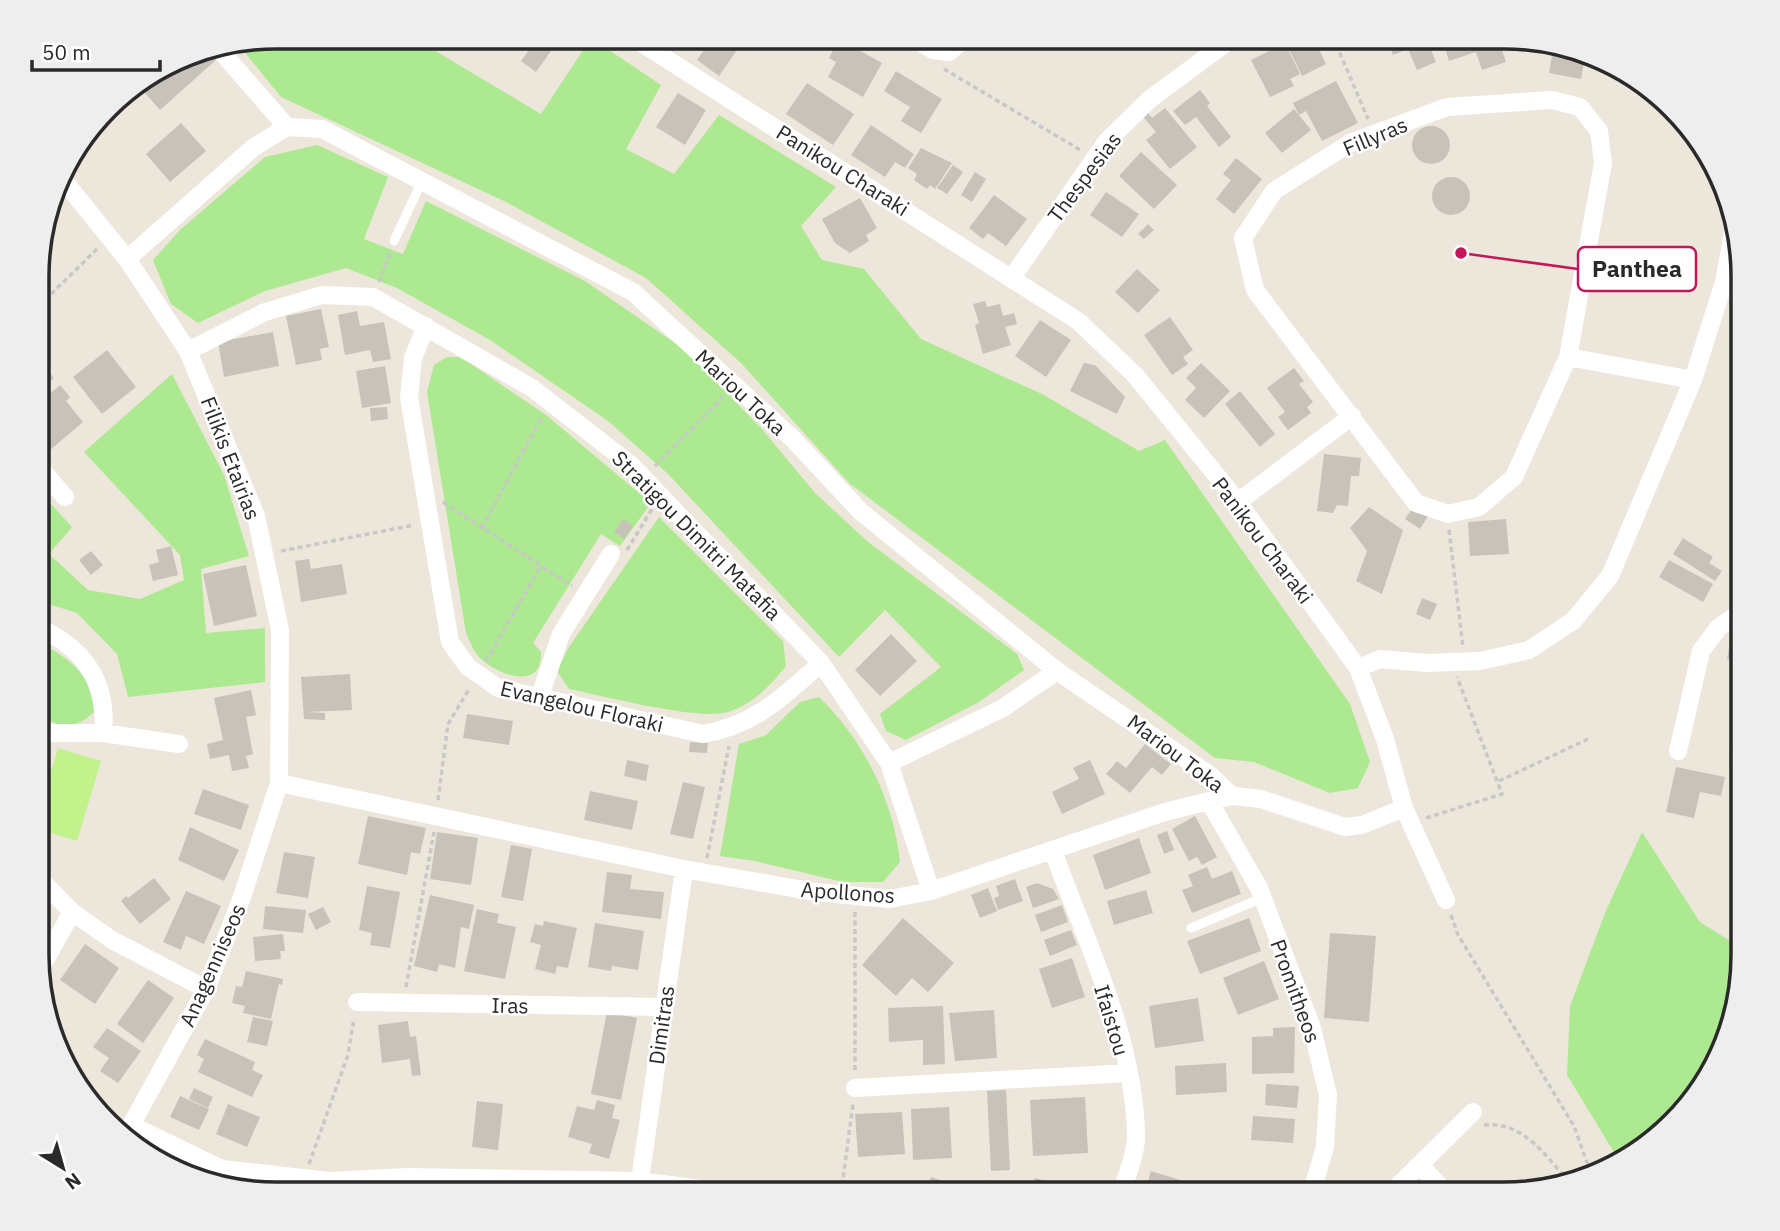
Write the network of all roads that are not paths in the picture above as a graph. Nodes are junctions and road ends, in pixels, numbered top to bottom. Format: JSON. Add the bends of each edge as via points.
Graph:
{"nodes":[{"id":1,"x":651,"y":49,"type":"edge"},
{"id":2,"x":931,"y":49,"type":"edge"},
{"id":3,"x":953,"y":49,"type":"edge"},
{"id":4,"x":1218,"y":49,"type":"edge"},
{"id":5,"x":225,"y":55,"type":"edge"},
{"id":6,"x":287,"y":127,"type":"junction"},
{"id":7,"x":422,"y":181,"type":"junction"},
{"id":8,"x":68,"y":186,"type":"edge"},
{"id":9,"x":394,"y":242,"type":"road end"},
{"id":10,"x":1730,"y":251,"type":"edge"},
{"id":11,"x":127,"y":260,"type":"junction"},
{"id":12,"x":1013,"y":276,"type":"junction"},
{"id":13,"x":426,"y":326,"type":"junction"},
{"id":14,"x":188,"y":351,"type":"junction"},
{"id":15,"x":1568,"y":357,"type":"junction"},
{"id":16,"x":1693,"y":380,"type":"junction"},
{"id":17,"x":1352,"y":416,"type":"junction"},
{"id":18,"x":49,"y":479,"type":"edge"},
{"id":19,"x":65,"y":497,"type":"dead end"},
{"id":20,"x":1238,"y":502,"type":"junction"},
{"id":21,"x":611,"y":554,"type":"road end"},
{"id":22,"x":1731,"y":619,"type":"edge"},
{"id":23,"x":49,"y":634,"type":"edge"},
{"id":24,"x":821,"y":663,"type":"junction"},
{"id":25,"x":1358,"y":668,"type":"junction"},
{"id":26,"x":1057,"y":671,"type":"junction"},
{"id":27,"x":540,"y":696,"type":"junction"},
{"id":28,"x":49,"y":733,"type":"edge"},
{"id":29,"x":103,"y":733,"type":"junction"},
{"id":30,"x":179,"y":744,"type":"dead end"},
{"id":31,"x":1678,"y":751,"type":"dead end"},
{"id":32,"x":889,"y":764,"type":"junction"},
{"id":33,"x":279,"y":783,"type":"junction"},
{"id":34,"x":1233,"y":796,"type":"junction"},
{"id":35,"x":1209,"y":800,"type":"junction"},
{"id":36,"x":1407,"y":816,"type":"junction"},
{"id":37,"x":1052,"y":851,"type":"junction"},
{"id":38,"x":684,"y":869,"type":"junction"},
{"id":39,"x":49,"y":888,"type":"edge"},
{"id":40,"x":931,"y":891,"type":"junction"},
{"id":41,"x":1262,"y":898,"type":"junction"},
{"id":42,"x":1446,"y":900,"type":"road end"},
{"id":43,"x":72,"y":912,"type":"junction"},
{"id":44,"x":1191,"y":928,"type":"dead end"},
{"id":45,"x":49,"y":953,"type":"edge"},
{"id":46,"x":206,"y":989,"type":"junction"},
{"id":47,"x":357,"y":1002,"type":"road end"},
{"id":48,"x":663,"y":1007,"type":"junction"},
{"id":49,"x":1129,"y":1073,"type":"junction"},
{"id":50,"x":855,"y":1088,"type":"road end"},
{"id":51,"x":1474,"y":1121,"type":"road end"},
{"id":52,"x":131,"y":1129,"type":"edge"},
{"id":53,"x":140,"y":1136,"type":"edge"},
{"id":54,"x":1420,"y":1165,"type":"junction"},
{"id":55,"x":640,"y":1181,"type":"junction"},
{"id":56,"x":345,"y":1182,"type":"edge"},
{"id":57,"x":594,"y":1182,"type":"edge"},
{"id":58,"x":648,"y":1182,"type":"edge"},
{"id":59,"x":1124,"y":1182,"type":"edge"},
{"id":60,"x":1315,"y":1182,"type":"edge"},
{"id":61,"x":1402,"y":1182,"type":"edge"},
{"id":62,"x":1436,"y":1182,"type":"edge"}],
"edges":[{"from":1,"to":12,"type":"street","name":"Panikou Charaki"},
{"from":2,"to":3,"type":"street"},
{"from":4,"to":12,"type":"street","name":"Thespesias","via":[[1150,99],[1093,158]]},
{"from":5,"to":6,"type":"street"},
{"from":6,"to":7,"type":"street","name":"Mariou Toka","via":[[322,129]]},
{"from":6,"to":11,"type":"street","via":[[254,147]]},
{"from":7,"to":9,"type":"lane"},
{"from":7,"to":26,"type":"street","name":"Mariou Toka","via":[[633,292],[793,439],[860,511]]},
{"from":8,"to":11,"type":"street","name":"Filikis Etairias"},
{"from":10,"to":16,"type":"street"},
{"from":11,"to":14,"type":"street","name":"Filikis Etairias"},
{"from":12,"to":20,"type":"street","name":"Panikou Charaki","via":[[1079,321],[1135,375]]},
{"from":13,"to":14,"type":"street","name":"Stratigou Dimitri Matafia","via":[[373,297],[322,295],[265,312]]},
{"from":13,"to":24,"type":"street","name":"Stratigou Dimitri Matafia","via":[[550,402],[643,478]]},
{"from":13,"to":27,"type":"street","name":"Evangelou Floraki","via":[[413,358],[409,397],[450,642],[477,675],[498,688]]},
{"from":14,"to":33,"type":"street","name":"Filikis Etairias","via":[[256,516],[280,630]]},
{"from":15,"to":16,"type":"street"},
{"from":15,"to":17,"type":"street","name":"Fillyras","via":[[1514,477],[1479,507],[1448,514],[1416,503]]},
{"from":15,"to":17,"type":"street","name":"Fillyras","via":[[1603,163],[1599,131],[1580,107],[1552,100],[1447,107],[1350,143],[1274,191],[1243,238],[1255,290]]},
{"from":16,"to":25,"type":"street","via":[[1610,576],[1573,621],[1529,650],[1458,662],[1380,659]]},
{"from":17,"to":20,"type":"street"},
{"from":18,"to":19,"type":"street"},
{"from":20,"to":25,"type":"street","name":"Panikou Charaki"},
{"from":21,"to":27,"type":"street","via":[[561,634]]},
{"from":22,"to":31,"type":"street","via":[[1719,627],[1702,651]]},
{"from":23,"to":29,"type":"street","via":[[76,650],[98,683],[106,707]]},
{"from":24,"to":27,"type":"street","name":"Evangelou Floraki","via":[[761,715],[729,730],[702,734]]},
{"from":24,"to":32,"type":"street","name":"Stratigou Dimitri Matafia"},
{"from":25,"to":36,"type":"street","name":"Panikou Charaki"},
{"from":26,"to":32,"type":"street","via":[[1003,708]]},
{"from":26,"to":34,"type":"street","name":"Mariou Toka","via":[[1179,752]]},
{"from":28,"to":29,"type":"street"},
{"from":29,"to":30,"type":"street"},
{"from":32,"to":40,"type":"street","name":"Stratigou Dimitri Matafia"},
{"from":33,"to":38,"type":"street","name":"Apollonos"},
{"from":33,"to":46,"type":"street","name":"Anagenniseos"},
{"from":34,"to":35,"type":"street","name":"Apollonos"},
{"from":34,"to":36,"type":"street","name":"Apollonos","via":[[1261,799],[1345,827]]},
{"from":35,"to":37,"type":"street","name":"Apollonos"},
{"from":35,"to":41,"type":"street","name":"Promitheos"},
{"from":36,"to":42,"type":"street","name":"Panikou Charaki"},
{"from":37,"to":40,"type":"street","name":"Apollonos"},
{"from":37,"to":49,"type":"street","name":"Ifaistou","via":[[1114,1017]]},
{"from":38,"to":40,"type":"street","name":"Apollonos","via":[[855,896],[891,899]]},
{"from":38,"to":48,"type":"street","name":"Dimitras"},
{"from":39,"to":43,"type":"street"},
{"from":41,"to":44,"type":"lane"},
{"from":41,"to":60,"type":"street","name":"Promitheos","via":[[1312,1028],[1328,1095],[1325,1147]]},
{"from":43,"to":45,"type":"street"},
{"from":43,"to":46,"type":"street","via":[[112,940]]},
{"from":46,"to":52,"type":"street","name":"Anagenniseos"},
{"from":47,"to":48,"type":"street","name":"Iras"},
{"from":48,"to":55,"type":"street","name":"Dimitras"},
{"from":49,"to":50,"type":"street"},
{"from":49,"to":59,"type":"street","name":"Ifaistou","via":[[1136,1140]]},
{"from":51,"to":54,"type":"street"},
{"from":53,"to":56,"type":"street","via":[[222,1170]]},
{"from":54,"to":61,"type":"street"},
{"from":54,"to":62,"type":"street"},
{"from":55,"to":57,"type":"street"},
{"from":55,"to":58,"type":"street"}]}
